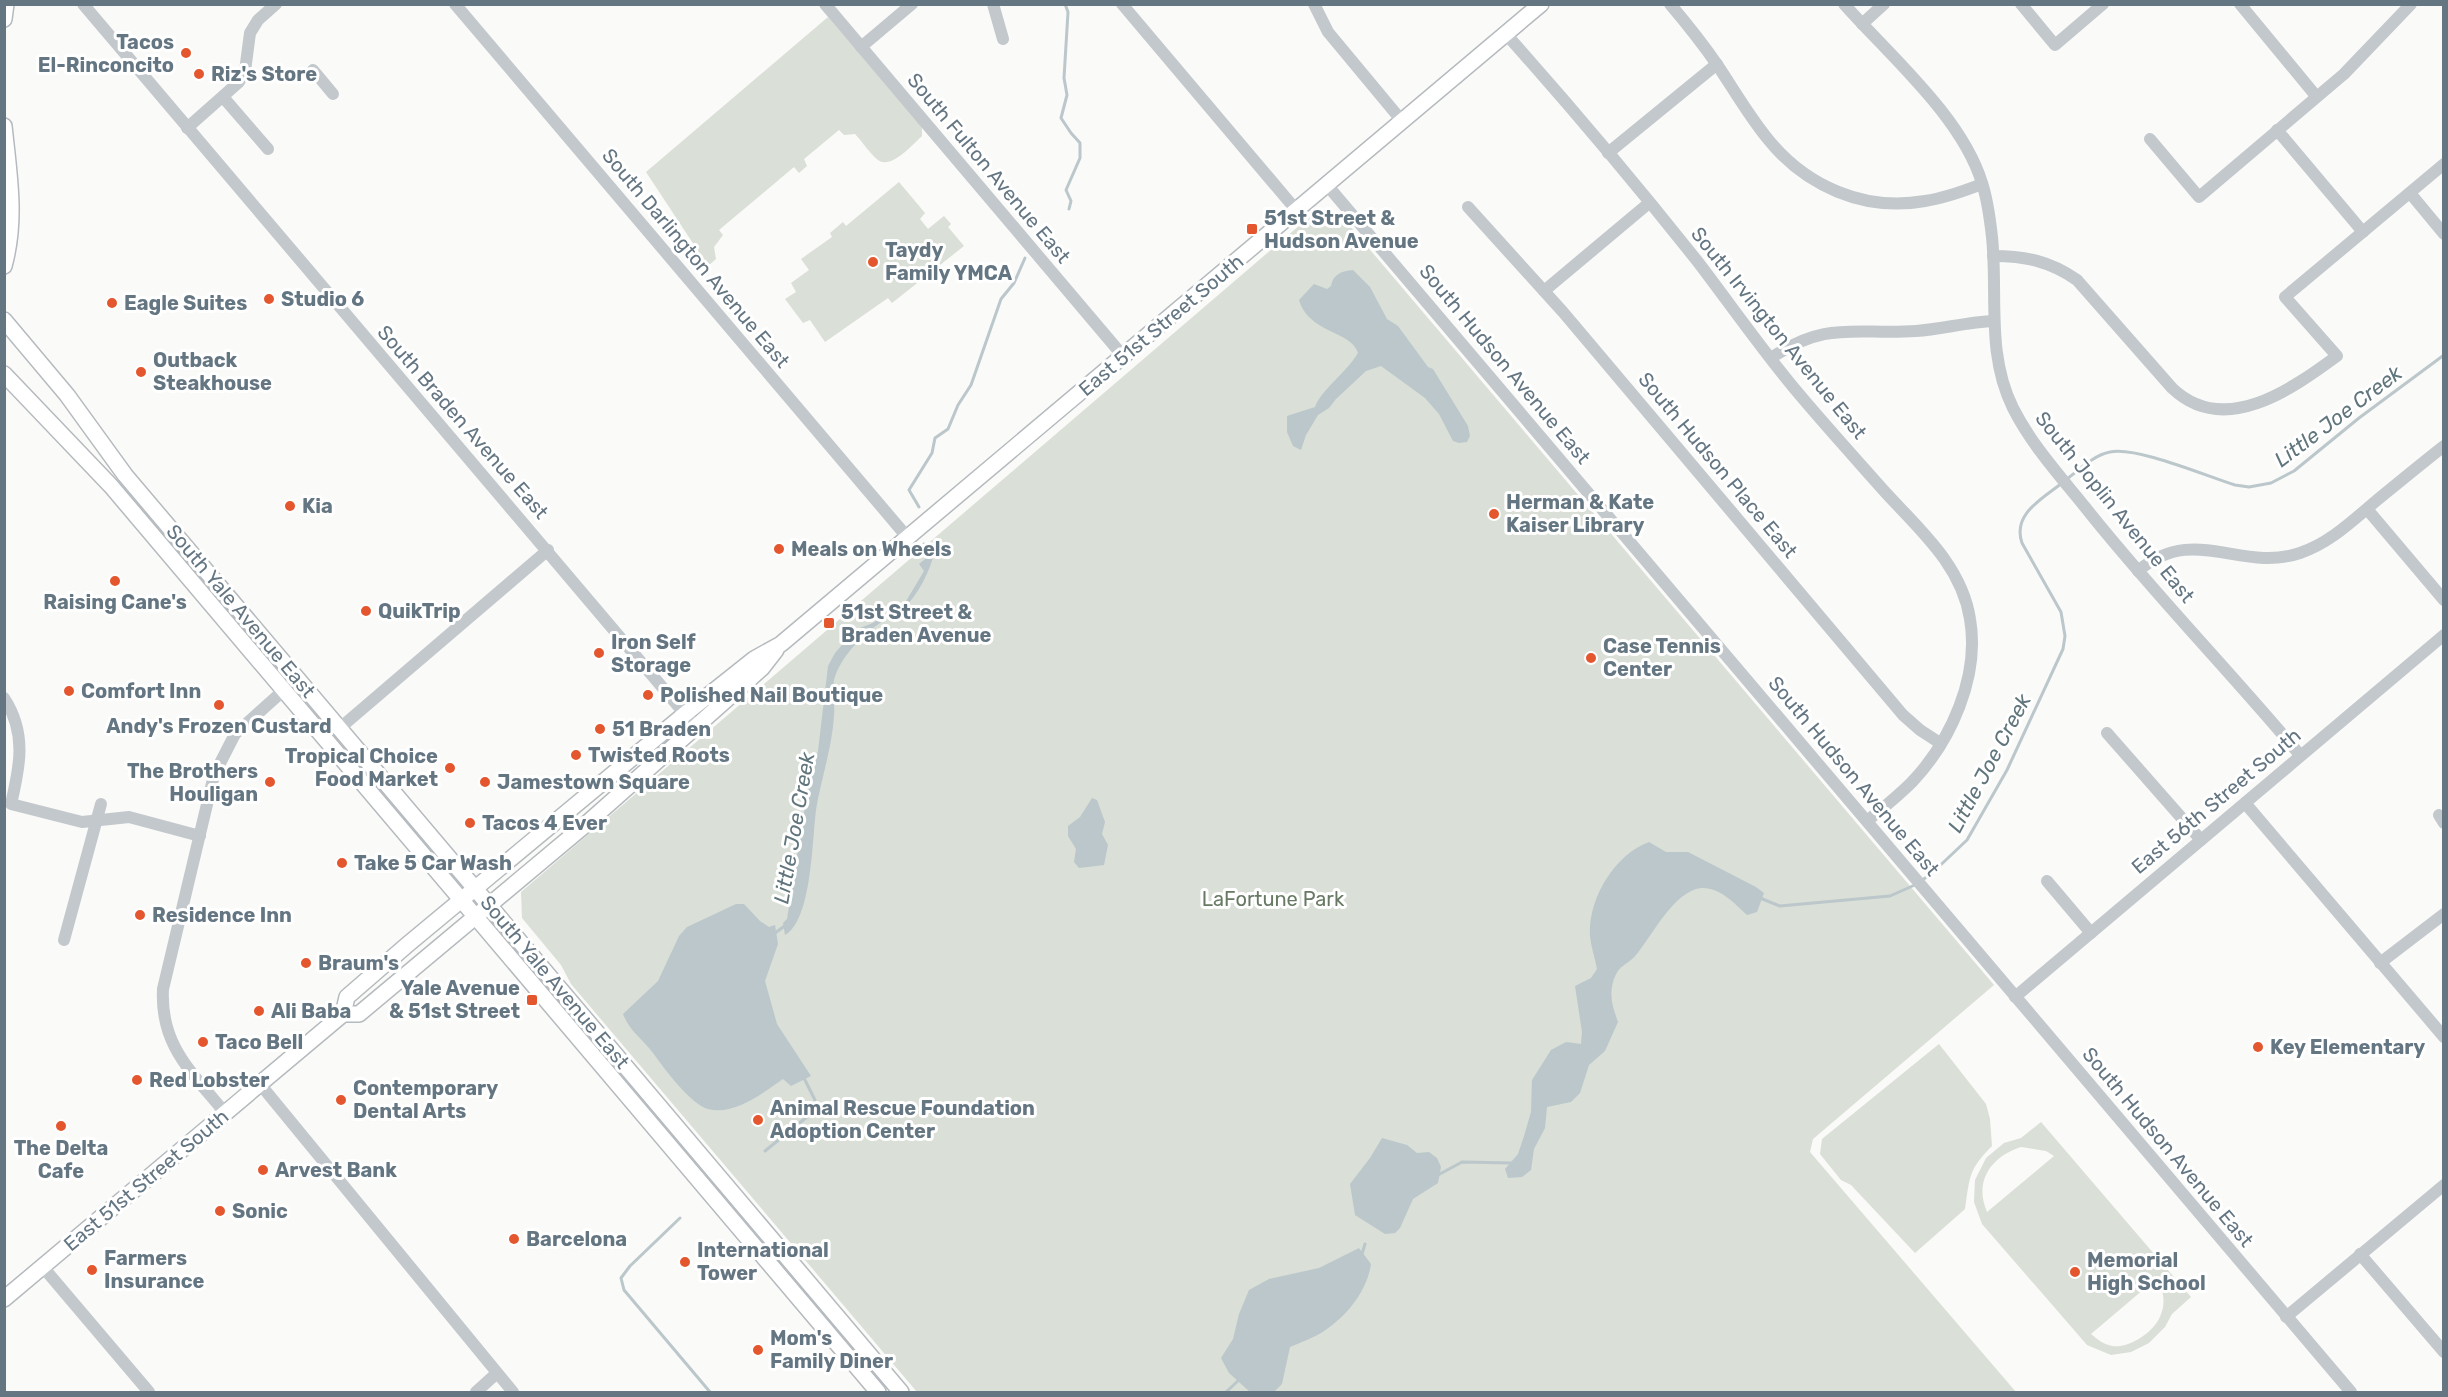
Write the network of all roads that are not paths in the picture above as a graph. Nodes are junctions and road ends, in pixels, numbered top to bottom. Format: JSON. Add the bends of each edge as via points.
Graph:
{"nodes":[{"id":1,"x":6,"y":4,"type":"edge"},
{"id":2,"x":83,"y":4,"type":"edge"},
{"id":3,"x":276,"y":4,"type":"edge"},
{"id":4,"x":455,"y":4,"type":"edge"},
{"id":5,"x":825,"y":4,"type":"edge"},
{"id":6,"x":912,"y":4,"type":"edge"},
{"id":7,"x":993,"y":4,"type":"edge"},
{"id":8,"x":1122,"y":4,"type":"edge"},
{"id":9,"x":1314,"y":4,"type":"edge"},
{"id":10,"x":1540,"y":4,"type":"edge"},
{"id":11,"x":1670,"y":4,"type":"edge"},
{"id":12,"x":1844,"y":4,"type":"edge"},
{"id":13,"x":1884,"y":4,"type":"edge"},
{"id":14,"x":2021,"y":4,"type":"edge"},
{"id":15,"x":2103,"y":4,"type":"edge"},
{"id":16,"x":2240,"y":4,"type":"edge"},
{"id":17,"x":2411,"y":4,"type":"edge"},
{"id":18,"x":4,"y":19,"type":"edge"},
{"id":19,"x":1862,"y":24,"type":"junction"},
{"id":20,"x":1506,"y":34,"type":"junction"},
{"id":21,"x":1003,"y":39,"type":"dead end"},
{"id":22,"x":861,"y":46,"type":"junction"},
{"id":23,"x":1717,"y":63,"type":"junction"},
{"id":24,"x":313,"y":70,"type":"dead end"},
{"id":25,"x":333,"y":94,"type":"dead end"},
{"id":26,"x":2316,"y":96,"type":"junction"},
{"id":27,"x":223,"y":97,"type":"junction"},
{"id":28,"x":1402,"y":121,"type":"junction"},
{"id":29,"x":4,"y":126,"type":"edge"},
{"id":30,"x":187,"y":128,"type":"junction"},
{"id":31,"x":2277,"y":130,"type":"junction"},
{"id":32,"x":2150,"y":139,"type":"dead end"},
{"id":33,"x":268,"y":149,"type":"dead end"},
{"id":34,"x":1608,"y":153,"type":"junction"},
{"id":35,"x":2444,"y":164,"type":"edge"},
{"id":36,"x":1327,"y":184,"type":"junction"},
{"id":37,"x":1982,"y":184,"type":"junction"},
{"id":38,"x":2410,"y":193,"type":"junction"},
{"id":39,"x":1649,"y":203,"type":"junction"},
{"id":40,"x":1468,"y":207,"type":"dead end"},
{"id":41,"x":8,"y":210,"type":"edge"},
{"id":42,"x":1297,"y":211,"type":"junction"},
{"id":43,"x":2363,"y":232,"type":"junction"},
{"id":44,"x":2444,"y":234,"type":"edge"},
{"id":45,"x":1993,"y":256,"type":"junction"},
{"id":46,"x":4,"y":266,"type":"edge"},
{"id":47,"x":1544,"y":291,"type":"junction"},
{"id":48,"x":4,"y":320,"type":"edge"},
{"id":49,"x":1994,"y":321,"type":"junction"},
{"id":50,"x":1123,"y":356,"type":"junction"},
{"id":51,"x":1771,"y":358,"type":"junction"},
{"id":52,"x":8,"y":382,"type":"edge"},
{"id":53,"x":2444,"y":446,"type":"edge"},
{"id":54,"x":106,"y":451,"type":"junction"},
{"id":55,"x":91,"y":464,"type":"junction"},
{"id":56,"x":125,"y":475,"type":"junction"},
{"id":57,"x":111,"y":486,"type":"junction"},
{"id":58,"x":2367,"y":509,"type":"junction"},
{"id":59,"x":908,"y":538,"type":"junction"},
{"id":60,"x":548,"y":550,"type":"junction"},
{"id":61,"x":2138,"y":571,"type":"junction"},
{"id":62,"x":219,"y":586,"type":"junction"},
{"id":63,"x":206,"y":597,"type":"junction"},
{"id":64,"x":2444,"y":600,"type":"edge"},
{"id":65,"x":2444,"y":635,"type":"edge"},
{"id":66,"x":781,"y":644,"type":"junction"},
{"id":67,"x":284,"y":690,"type":"junction"},
{"id":68,"x":4,"y":698,"type":"edge"},
{"id":69,"x":686,"y":714,"type":"junction"},
{"id":70,"x":696,"y":727,"type":"junction"},
{"id":71,"x":340,"y":728,"type":"junction"},
{"id":72,"x":2107,"y":733,"type":"dead end"},
{"id":73,"x":326,"y":739,"type":"junction"},
{"id":74,"x":1940,"y":743,"type":"junction"},
{"id":75,"x":2300,"y":755,"type":"junction"},
{"id":76,"x":2245,"y":803,"type":"junction"},
{"id":77,"x":101,"y":804,"type":"dead end"},
{"id":78,"x":96,"y":821,"type":"junction"},
{"id":79,"x":1867,"y":821,"type":"junction"},
{"id":80,"x":200,"y":836,"type":"junction"},
{"id":81,"x":2201,"y":840,"type":"junction"},
{"id":82,"x":2047,"y":881,"type":"dead end"},
{"id":83,"x":475,"y":888,"type":"junction"},
{"id":84,"x":461,"y":900,"type":"junction"},
{"id":85,"x":489,"y":905,"type":"junction"},
{"id":86,"x":2444,"y":914,"type":"edge"},
{"id":87,"x":476,"y":916,"type":"junction"},
{"id":88,"x":2091,"y":933,"type":"junction"},
{"id":89,"x":64,"y":940,"type":"dead end"},
{"id":90,"x":2380,"y":963,"type":"junction"},
{"id":91,"x":2015,"y":997,"type":"junction"},
{"id":92,"x":343,"y":1014,"type":"junction"},
{"id":93,"x":2444,"y":1037,"type":"edge"},
{"id":94,"x":260,"y":1084,"type":"junction"},
{"id":95,"x":225,"y":1113,"type":"junction"},
{"id":96,"x":2444,"y":1185,"type":"edge"},
{"id":97,"x":2360,"y":1254,"type":"junction"},
{"id":98,"x":43,"y":1267,"type":"junction"},
{"id":99,"x":4,"y":1299,"type":"edge"},
{"id":100,"x":2286,"y":1317,"type":"junction"},
{"id":101,"x":2444,"y":1352,"type":"edge"},
{"id":102,"x":497,"y":1373,"type":"junction"},
{"id":103,"x":149,"y":1392,"type":"edge"},
{"id":104,"x":476,"y":1392,"type":"edge"},
{"id":105,"x":513,"y":1392,"type":"edge"},
{"id":106,"x":878,"y":1392,"type":"edge"},
{"id":107,"x":902,"y":1392,"type":"edge"},
{"id":108,"x":2351,"y":1392,"type":"edge"}],
"edges":[{"from":1,"to":18,"type":"main road"},
{"from":2,"to":30,"type":"street","name":"South Braden Avenue East"},
{"from":3,"to":27,"type":"street","via":[[253,26],[245,71]]},
{"from":4,"to":59,"type":"street","name":"South Darlington Avenue East"},
{"from":5,"to":22,"type":"street","name":"South Fulton Avenue East"},
{"from":6,"to":22,"type":"street"},
{"from":7,"to":21,"type":"street"},
{"from":8,"to":42,"type":"street"},
{"from":9,"to":28,"type":"street","via":[[1328,32]]},
{"from":10,"to":20,"type":"main road","name":"East 51st Street South"},
{"from":11,"to":23,"type":"street"},
{"from":12,"to":19,"type":"street","name":"South Joplin Avenue East"},
{"from":13,"to":19,"type":"street"},
{"from":14,"to":15,"type":"street","via":[[2055,45]]},
{"from":16,"to":26,"type":"street"},
{"from":17,"to":26,"type":"street","via":[[2360,59]]},
{"from":19,"to":37,"type":"street","name":"South Joplin Avenue East","via":[[1949,120],[1968,149]]},
{"from":20,"to":28,"type":"main road","name":"East 51st Street South"},
{"from":20,"to":34,"type":"street","name":"South Irvington Avenue East"},
{"from":22,"to":50,"type":"street","name":"South Fulton Avenue East"},
{"from":23,"to":34,"type":"street"},
{"from":23,"to":37,"type":"street","via":[[1781,155],[1837,192],[1861,200],[1898,204],[1945,197]]},
{"from":24,"to":25,"type":"street"},
{"from":26,"to":31,"type":"street"},
{"from":27,"to":30,"type":"street"},
{"from":27,"to":33,"type":"street"},
{"from":28,"to":36,"type":"main road","name":"East 51st Street South"},
{"from":29,"to":41,"type":"main road"},
{"from":30,"to":60,"type":"street","name":"South Braden Avenue East"},
{"from":31,"to":32,"type":"street","via":[[2199,197]]},
{"from":31,"to":43,"type":"street"},
{"from":34,"to":39,"type":"street","name":"South Irvington Avenue East"},
{"from":35,"to":38,"type":"street"},
{"from":36,"to":42,"type":"main road","name":"East 51st Street South"},
{"from":36,"to":79,"type":"street","name":"South Hudson Avenue East"},
{"from":37,"to":45,"type":"street","name":"South Joplin Avenue East"},
{"from":38,"to":43,"type":"street"},
{"from":38,"to":44,"type":"street"},
{"from":39,"to":47,"type":"street"},
{"from":39,"to":51,"type":"street","name":"South Irvington Avenue East"},
{"from":40,"to":47,"type":"street","name":"South Hudson Place East"},
{"from":41,"to":46,"type":"main road","via":[[10,238]]},
{"from":42,"to":50,"type":"main road","name":"East 51st Street South"},
{"from":43,"to":45,"type":"street","via":[[2285,297],[2337,356],[2274,397],[2235,409],[2203,406],[2178,394],[2096,299],[2068,274],[2028,257]]},
{"from":45,"to":49,"type":"street","name":"South Joplin Avenue East"},
{"from":47,"to":74,"type":"street","name":"South Hudson Place East","via":[[1904,715]]},
{"from":48,"to":54,"type":"main road","name":"South Yale Avenue East","via":[[67,395]]},
{"from":49,"to":51,"type":"street","via":[[1920,331],[1820,333]]},
{"from":49,"to":61,"type":"street","name":"South Joplin Avenue East","via":[[1997,360],[2019,420]]},
{"from":50,"to":59,"type":"main road","name":"East 51st Street South"},
{"from":51,"to":74,"type":"street","name":"South Irvington Avenue East","via":[[1812,410],[1938,550],[1963,591],[1972,629],[1971,660],[1962,696]]},
{"from":52,"to":55,"type":"main road","name":"South Yale Avenue East"},
{"from":53,"to":58,"type":"street"},
{"from":54,"to":55,"type":"main road"},
{"from":54,"to":56,"type":"main road","name":"South Yale Avenue East"},
{"from":55,"to":57,"type":"main road","name":"South Yale Avenue East"},
{"from":56,"to":57,"type":"main road"},
{"from":56,"to":62,"type":"main road","name":"South Yale Avenue East"},
{"from":57,"to":63,"type":"main road","name":"South Yale Avenue East"},
{"from":58,"to":61,"type":"street","via":[[2323,543],[2298,554],[2262,558],[2181,549],[2152,559]]},
{"from":58,"to":64,"type":"street"},
{"from":59,"to":66,"type":"main road","name":"East 51st Street South"},
{"from":60,"to":69,"type":"street","name":"South Braden Avenue East"},
{"from":60,"to":71,"type":"street"},
{"from":61,"to":75,"type":"street","name":"South Joplin Avenue East"},
{"from":62,"to":63,"type":"main road"},
{"from":62,"to":71,"type":"main road","name":"South Yale Avenue East"},
{"from":63,"to":67,"type":"main road","name":"South Yale Avenue East"},
{"from":65,"to":75,"type":"street","name":"East 56th Street South"},
{"from":66,"to":69,"type":"main road","name":"East 51st Street South","via":[[754,659]]},
{"from":66,"to":70,"type":"main road","name":"East 51st Street South","via":[[762,668]]},
{"from":67,"to":73,"type":"main road","name":"South Yale Avenue East"},
{"from":67,"to":80,"type":"street","via":[[245,723],[228,745],[214,775]]},
{"from":68,"to":78,"type":"street","via":[[15,718],[21,746],[11,804],[82,822]]},
{"from":69,"to":70,"type":"street","name":"South Braden Avenue East"},
{"from":69,"to":83,"type":"main road","name":"East 51st Street South"},
{"from":70,"to":85,"type":"main road","name":"East 51st Street South"},
{"from":71,"to":73,"type":"main road"},
{"from":71,"to":83,"type":"main road","name":"South Yale Avenue East"},
{"from":72,"to":81,"type":"street"},
{"from":73,"to":84,"type":"main road","name":"South Yale Avenue East"},
{"from":74,"to":79,"type":"street","name":"South Irvington Avenue East","via":[[1912,782]]},
{"from":75,"to":76,"type":"street","name":"East 56th Street South"},
{"from":76,"to":81,"type":"street","name":"East 56th Street South"},
{"from":76,"to":90,"type":"street"},
{"from":77,"to":78,"type":"street"},
{"from":78,"to":80,"type":"street","via":[[129,817]]},
{"from":78,"to":89,"type":"street"},
{"from":79,"to":91,"type":"street","name":"South Hudson Avenue East"},
{"from":80,"to":95,"type":"street","via":[[163,989],[162,1012],[178,1056]]},
{"from":81,"to":88,"type":"street","name":"East 56th Street South"},
{"from":82,"to":88,"type":"street"},
{"from":83,"to":84,"type":"main road","name":"East 51st Street South"},
{"from":83,"to":85,"type":"main road","name":"South Yale Avenue East"},
{"from":84,"to":87,"type":"main road","name":"South Yale Avenue East"},
{"from":84,"to":92,"type":"main road","name":"East 51st Street South","via":[[347,997]]},
{"from":85,"to":87,"type":"main road","name":"East 51st Street South"},
{"from":85,"to":107,"type":"main road","name":"South Yale Avenue East"},
{"from":86,"to":90,"type":"street"},
{"from":87,"to":92,"type":"main road","name":"East 51st Street South","via":[[359,1014]]},
{"from":87,"to":106,"type":"main road","name":"South Yale Avenue East"},
{"from":88,"to":91,"type":"street","name":"East 56th Street South"},
{"from":90,"to":93,"type":"street"},
{"from":91,"to":100,"type":"street","name":"South Hudson Avenue East"},
{"from":92,"to":94,"type":"main road","name":"East 51st Street South"},
{"from":94,"to":95,"type":"main road","name":"East 51st Street South"},
{"from":94,"to":102,"type":"street"},
{"from":95,"to":98,"type":"main road","name":"East 51st Street South"},
{"from":96,"to":97,"type":"street"},
{"from":97,"to":100,"type":"street"},
{"from":97,"to":101,"type":"street"},
{"from":98,"to":99,"type":"main road","name":"East 51st Street South"},
{"from":98,"to":103,"type":"street"},
{"from":100,"to":108,"type":"street","name":"South Hudson Avenue East"},
{"from":102,"to":104,"type":"street"},
{"from":102,"to":105,"type":"street"}]}
